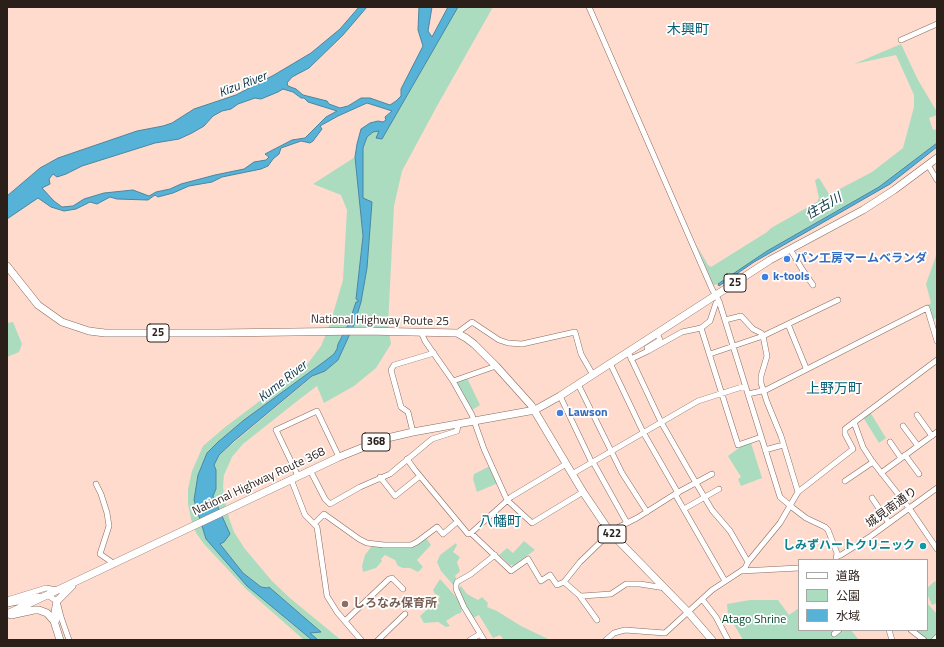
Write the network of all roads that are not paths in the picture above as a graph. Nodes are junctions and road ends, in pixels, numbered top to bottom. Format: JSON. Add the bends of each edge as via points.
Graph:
{"nodes":[{"id":1,"x":589,"y":7,"type":"edge"},
{"id":2,"x":937,"y":24,"type":"edge"},
{"id":3,"x":901,"y":40,"type":"dead end"},
{"id":4,"x":937,"y":158,"type":"edge"},
{"id":5,"x":928,"y":165,"type":"junction"},
{"id":6,"x":937,"y":180,"type":"edge"},
{"id":7,"x":790,"y":249,"type":"junction"},
{"id":8,"x":9,"y":269,"type":"edge"},
{"id":9,"x":813,"y":285,"type":"dead end"},
{"id":10,"x":717,"y":298,"type":"junction"},
{"id":11,"x":838,"y":300,"type":"dead end"},
{"id":12,"x":725,"y":320,"type":"junction"},
{"id":13,"x":788,"y":324,"type":"junction"},
{"id":14,"x":701,"y":328,"type":"junction"},
{"id":15,"x":421,"y":332,"type":"junction"},
{"id":16,"x":457,"y":333,"type":"junction"},
{"id":17,"x":657,"y":333,"type":"junction"},
{"id":18,"x":763,"y":336,"type":"junction"},
{"id":19,"x":937,"y":341,"type":"edge"},
{"id":20,"x":733,"y":347,"type":"junction"},
{"id":21,"x":648,"y":351,"type":"junction"},
{"id":22,"x":434,"y":353,"type":"junction"},
{"id":23,"x":710,"y":354,"type":"junction"},
{"id":24,"x":629,"y":356,"type":"junction"},
{"id":25,"x":937,"y":360,"type":"edge"},
{"id":26,"x":610,"y":363,"type":"junction"},
{"id":27,"x":496,"y":366,"type":"junction"},
{"id":28,"x":806,"y":368,"type":"junction"},
{"id":29,"x":593,"y":374,"type":"junction"},
{"id":30,"x":453,"y":381,"type":"junction"},
{"id":31,"x":578,"y":384,"type":"junction"},
{"id":32,"x":745,"y":386,"type":"junction"},
{"id":33,"x":763,"y":390,"type":"junction"},
{"id":34,"x":722,"y":394,"type":"junction"},
{"id":35,"x":748,"y":394,"type":"junction"},
{"id":36,"x":560,"y":396,"type":"junction"},
{"id":37,"x":534,"y":410,"type":"junction"},
{"id":38,"x":917,"y":415,"type":"dead end"},
{"id":39,"x":474,"y":422,"type":"junction"},
{"id":40,"x":661,"y":422,"type":"junction"},
{"id":41,"x":854,"y":422,"type":"junction"},
{"id":42,"x":458,"y":424,"type":"junction"},
{"id":43,"x":903,"y":426,"type":"dead end"},
{"id":44,"x":413,"y":432,"type":"junction"},
{"id":45,"x":643,"y":432,"type":"junction"},
{"id":46,"x":937,"y":432,"type":"edge"},
{"id":47,"x":932,"y":436,"type":"junction"},
{"id":48,"x":761,"y":437,"type":"junction"},
{"id":49,"x":890,"y":442,"type":"dead end"},
{"id":50,"x":783,"y":445,"type":"junction"},
{"id":51,"x":918,"y":446,"type":"junction"},
{"id":52,"x":765,"y":450,"type":"junction"},
{"id":53,"x":611,"y":451,"type":"junction"},
{"id":54,"x":903,"y":456,"type":"junction"},
{"id":55,"x":339,"y":457,"type":"junction"},
{"id":56,"x":407,"y":459,"type":"junction"},
{"id":57,"x":593,"y":462,"type":"junction"},
{"id":58,"x":872,"y":462,"type":"junction"},
{"id":59,"x":566,"y":464,"type":"junction"},
{"id":60,"x":310,"y":470,"type":"junction"},
{"id":61,"x":881,"y":472,"type":"junction"},
{"id":62,"x":572,"y":474,"type":"junction"},
{"id":63,"x":712,"y":474,"type":"dead end"},
{"id":64,"x":919,"y":474,"type":"dead end"},
{"id":65,"x":420,"y":476,"type":"junction"},
{"id":66,"x":294,"y":478,"type":"junction"},
{"id":67,"x":380,"y":479,"type":"junction"},
{"id":68,"x":845,"y":481,"type":"dead end"},
{"id":69,"x":696,"y":483,"type":"junction"},
{"id":70,"x":96,"y":484,"type":"dead end"},
{"id":71,"x":937,"y":488,"type":"edge"},
{"id":72,"x":719,"y":489,"type":"dead end"},
{"id":73,"x":583,"y":492,"type":"junction"},
{"id":74,"x":798,"y":492,"type":"junction"},
{"id":75,"x":677,"y":493,"type":"junction"},
{"id":76,"x":704,"y":497,"type":"junction"},
{"id":77,"x":872,"y":498,"type":"dead end"},
{"id":78,"x":507,"y":500,"type":"junction"},
{"id":79,"x":791,"y":506,"type":"junction"},
{"id":80,"x":909,"y":508,"type":"junction"},
{"id":81,"x":684,"y":509,"type":"junction"},
{"id":82,"x":647,"y":512,"type":"junction"},
{"id":83,"x":457,"y":522,"type":"junction"},
{"id":84,"x":627,"y":523,"type":"junction"},
{"id":85,"x":889,"y":523,"type":"junction"},
{"id":86,"x":314,"y":524,"type":"junction"},
{"id":87,"x":610,"y":532,"type":"junction"},
{"id":88,"x":471,"y":533,"type":"junction"},
{"id":89,"x":937,"y":548,"type":"edge"},
{"id":90,"x":495,"y":555,"type":"junction"},
{"id":91,"x":836,"y":558,"type":"edge"},
{"id":92,"x":748,"y":562,"type":"junction"},
{"id":93,"x":113,"y":563,"type":"junction"},
{"id":94,"x":798,"y":568,"type":"edge"},
{"id":95,"x":741,"y":571,"type":"junction"},
{"id":96,"x":79,"y":579,"type":"junction"},
{"id":97,"x":726,"y":581,"type":"junction"},
{"id":98,"x":564,"y":582,"type":"junction"},
{"id":99,"x":664,"y":588,"type":"junction"},
{"id":100,"x":403,"y":589,"type":"dead end"},
{"id":101,"x":57,"y":590,"type":"junction"},
{"id":102,"x":47,"y":595,"type":"junction"},
{"id":103,"x":579,"y":595,"type":"junction"},
{"id":104,"x":702,"y":599,"type":"junction"},
{"id":105,"x":57,"y":601,"type":"junction"},
{"id":106,"x":7,"y":602,"type":"edge"},
{"id":107,"x":25,"y":606,"type":"junction"},
{"id":108,"x":688,"y":612,"type":"junction"},
{"id":109,"x":405,"y":614,"type":"dead end"},
{"id":110,"x":7,"y":615,"type":"edge"},
{"id":111,"x":56,"y":620,"type":"junction"},
{"id":112,"x":597,"y":620,"type":"dead end"},
{"id":113,"x":345,"y":621,"type":"junction"},
{"id":114,"x":912,"y":631,"type":"edge"},
{"id":115,"x":665,"y":633,"type":"junction"},
{"id":116,"x":480,"y":634,"type":"junction"},
{"id":117,"x":357,"y":635,"type":"junction"},
{"id":118,"x":937,"y":637,"type":"edge"},
{"id":119,"x":60,"y":640,"type":"edge"},
{"id":120,"x":64,"y":640,"type":"edge"},
{"id":121,"x":69,"y":640,"type":"edge"},
{"id":122,"x":361,"y":640,"type":"edge"},
{"id":123,"x":365,"y":640,"type":"edge"},
{"id":124,"x":378,"y":640,"type":"edge"},
{"id":125,"x":470,"y":640,"type":"edge"},
{"id":126,"x":484,"y":640,"type":"edge"},
{"id":127,"x":606,"y":640,"type":"edge"},
{"id":128,"x":666,"y":640,"type":"edge"},
{"id":129,"x":712,"y":640,"type":"edge"},
{"id":130,"x":728,"y":640,"type":"edge"},
{"id":131,"x":924,"y":640,"type":"edge"},
{"id":132,"x":934,"y":640,"type":"edge"}],
"edges":[{"from":1,"to":10,"type":"street"},
{"from":2,"to":3,"type":"street"},
{"from":4,"to":5,"type":"highway","number":"25"},
{"from":5,"to":6,"type":"street"},
{"from":5,"to":7,"type":"highway","number":"25","via":[[862,210]]},
{"from":7,"to":9,"type":"street"},
{"from":7,"to":10,"type":"highway","number":"25"},
{"from":8,"to":15,"type":"highway","name":"National Highway Route 25","number":"25","via":[[38,305],[62,322],[89,331]]},
{"from":10,"to":12,"type":"street"},
{"from":10,"to":14,"type":"street","via":[[710,321]]},
{"from":10,"to":17,"type":"highway","number":"25"},
{"from":11,"to":13,"type":"street"},
{"from":12,"to":18,"type":"street","via":[[741,316]]},
{"from":12,"to":20,"type":"street"},
{"from":13,"to":18,"type":"street"},
{"from":13,"to":28,"type":"street"},
{"from":14,"to":21,"type":"street","via":[[682,332]]},
{"from":14,"to":23,"type":"street"},
{"from":15,"to":16,"type":"highway","name":"National Highway Route 25","number":"25"},
{"from":15,"to":22,"type":"street"},
{"from":16,"to":27,"type":"highway","name":"National Highway Route 25","via":[[474,344]]},
{"from":16,"to":29,"type":"street","via":[[472,322],[500,340],[522,344],[575,332],[581,354]]},
{"from":17,"to":21,"type":"street","via":[[660,340],[647,348]]},
{"from":17,"to":24,"type":"highway","number":"25"},
{"from":18,"to":20,"type":"street"},
{"from":18,"to":33,"type":"street","via":[[767,356],[761,376]]},
{"from":19,"to":28,"type":"street","via":[[927,308]]},
{"from":20,"to":23,"type":"street"},
{"from":20,"to":32,"type":"street"},
{"from":21,"to":24,"type":"street"},
{"from":22,"to":30,"type":"street"},
{"from":22,"to":44,"type":"street","via":[[394,365],[391,370],[401,407],[408,412]]},
{"from":23,"to":34,"type":"street"},
{"from":24,"to":26,"type":"highway","number":"25"},
{"from":24,"to":40,"type":"street"},
{"from":25,"to":41,"type":"street"},
{"from":26,"to":29,"type":"highway","number":"25"},
{"from":26,"to":45,"type":"street"},
{"from":27,"to":30,"type":"street"},
{"from":27,"to":37,"type":"highway","name":"National Highway Route 25"},
{"from":28,"to":33,"type":"street"},
{"from":29,"to":31,"type":"highway","number":"25"},
{"from":30,"to":39,"type":"street"},
{"from":31,"to":36,"type":"highway","number":"25"},
{"from":31,"to":53,"type":"street"},
{"from":32,"to":34,"type":"street"},
{"from":32,"to":35,"type":"street"},
{"from":33,"to":35,"type":"street"},
{"from":33,"to":50,"type":"street"},
{"from":34,"to":40,"type":"street","via":[[698,401]]},
{"from":34,"to":48,"type":"street","via":[[738,445]]},
{"from":35,"to":48,"type":"street"},
{"from":36,"to":37,"type":"highway","number":"25"},
{"from":36,"to":57,"type":"street"},
{"from":37,"to":39,"type":"highway","name":"National Highway Route 368","number":"368"},
{"from":37,"to":59,"type":"highway","number":"422"},
{"from":38,"to":47,"type":"street"},
{"from":39,"to":42,"type":"highway","name":"National Highway Route 368","number":"368"},
{"from":39,"to":78,"type":"street"},
{"from":40,"to":45,"type":"street"},
{"from":40,"to":69,"type":"street"},
{"from":41,"to":58,"type":"street","via":[[863,447]]},
{"from":41,"to":74,"type":"street","via":[[844,432],[853,450]]},
{"from":42,"to":44,"type":"highway","name":"National Highway Route 368","number":"368"},
{"from":42,"to":56,"type":"street","via":[[457,431],[432,439]]},
{"from":43,"to":51,"type":"street"},
{"from":44,"to":55,"type":"highway","name":"National Highway Route 368","number":"368","via":[[383,439]]},
{"from":45,"to":53,"type":"street"},
{"from":45,"to":75,"type":"street"},
{"from":46,"to":47,"type":"street"},
{"from":47,"to":51,"type":"street"},
{"from":48,"to":52,"type":"street"},
{"from":49,"to":54,"type":"street"},
{"from":50,"to":52,"type":"street"},
{"from":50,"to":74,"type":"street"},
{"from":51,"to":54,"type":"street"},
{"from":52,"to":79,"type":"street","via":[[780,496]]},
{"from":53,"to":57,"type":"street"},
{"from":53,"to":82,"type":"street"},
{"from":54,"to":61,"type":"street"},
{"from":54,"to":64,"type":"street"},
{"from":55,"to":60,"type":"highway","name":"National Highway Route 368","number":"368"},
{"from":55,"to":66,"type":"street","via":[[317,411],[276,430]]},
{"from":56,"to":65,"type":"street"},
{"from":56,"to":67,"type":"street"},
{"from":57,"to":62,"type":"street"},
{"from":57,"to":84,"type":"street"},
{"from":58,"to":61,"type":"street"},
{"from":58,"to":68,"type":"street"},
{"from":59,"to":62,"type":"highway","number":"422"},
{"from":59,"to":78,"type":"street"},
{"from":60,"to":66,"type":"highway","name":"National Highway Route 368","number":"368"},
{"from":60,"to":67,"type":"street","via":[[330,504]]},
{"from":61,"to":80,"type":"street"},
{"from":62,"to":73,"type":"highway","number":"422"},
{"from":63,"to":69,"type":"street"},
{"from":65,"to":67,"type":"street","via":[[395,496]]},
{"from":65,"to":83,"type":"street"},
{"from":66,"to":86,"type":"street","via":[[305,515]]},
{"from":66,"to":93,"type":"highway","name":"National Highway Route 368","number":"368"},
{"from":69,"to":75,"type":"street"},
{"from":69,"to":76,"type":"street"},
{"from":70,"to":93,"type":"street","via":[[109,526],[100,554]]},
{"from":71,"to":80,"type":"street","name":"城見南通り"},
{"from":72,"to":76,"type":"street"},
{"from":73,"to":78,"type":"street","via":[[532,523]]},
{"from":73,"to":87,"type":"highway","number":"422"},
{"from":74,"to":79,"type":"street"},
{"from":75,"to":81,"type":"street"},
{"from":75,"to":82,"type":"street"},
{"from":76,"to":81,"type":"street"},
{"from":76,"to":92,"type":"street","via":[[730,530]]},
{"from":77,"to":85,"type":"street"},
{"from":78,"to":88,"type":"street"},
{"from":79,"to":91,"type":"street","via":[[828,530]]},
{"from":79,"to":92,"type":"street"},
{"from":80,"to":85,"type":"street","name":"城見南通り"},
{"from":80,"to":89,"type":"street"},
{"from":81,"to":97,"type":"street"},
{"from":82,"to":84,"type":"street"},
{"from":83,"to":86,"type":"street","via":[[443,534],[437,527],[411,545],[367,543],[324,514]]},
{"from":83,"to":88,"type":"street","via":[[468,534]]},
{"from":84,"to":87,"type":"street"},
{"from":85,"to":91,"type":"street","name":"城見南通り"},
{"from":86,"to":113,"type":"street","via":[[317,527],[327,596]]},
{"from":87,"to":98,"type":"street"},
{"from":87,"to":99,"type":"highway","number":"422"},
{"from":88,"to":90,"type":"street"},
{"from":90,"to":98,"type":"street","via":[[511,571],[528,559],[541,581],[550,575],[557,585]]},
{"from":90,"to":116,"type":"street","via":[[456,585],[464,607]]},
{"from":92,"to":95,"type":"street"},
{"from":93,"to":96,"type":"highway","name":"National Highway Route 368","number":"368"},
{"from":94,"to":95,"type":"street"},
{"from":95,"to":97,"type":"street"},
{"from":96,"to":101,"type":"highway","name":"National Highway Route 368","number":"368"},
{"from":96,"to":105,"type":"highway"},
{"from":97,"to":104,"type":"street"},
{"from":98,"to":103,"type":"street"},
{"from":99,"to":103,"type":"street","via":[[626,584],[608,594]]},
{"from":99,"to":108,"type":"highway","number":"422"},
{"from":100,"to":113,"type":"street","via":[[392,578],[390,579]]},
{"from":101,"to":102,"type":"highway","name":"National Highway Route 368","number":"368"},
{"from":101,"to":106,"type":"street","via":[[46,588]]},
{"from":102,"to":105,"type":"street"},
{"from":102,"to":106,"type":"highway"},
{"from":102,"to":107,"type":"highway","name":"National Highway Route 368","number":"368"},
{"from":103,"to":112,"type":"street"},
{"from":104,"to":108,"type":"street"},
{"from":104,"to":130,"type":"street","via":[[716,617]]},
{"from":105,"to":111,"type":"highway"},
{"from":105,"to":121,"type":"street"},
{"from":107,"to":110,"type":"highway","name":"National Highway Route 368","number":"368"},
{"from":107,"to":111,"type":"highway","via":[[45,610]]},
{"from":108,"to":115,"type":"street"},
{"from":108,"to":129,"type":"highway","number":"422"},
{"from":109,"to":124,"type":"street"},
{"from":110,"to":119,"type":"highway","via":[[34,610],[44,611],[54,621]]},
{"from":111,"to":120,"type":"highway"},
{"from":113,"to":117,"type":"street"},
{"from":114,"to":131,"type":"street"},
{"from":115,"to":127,"type":"street","via":[[625,630],[614,633]]},
{"from":115,"to":128,"type":"street"},
{"from":116,"to":125,"type":"street"},
{"from":116,"to":126,"type":"street"},
{"from":117,"to":122,"type":"street"},
{"from":117,"to":123,"type":"street"},
{"from":118,"to":132,"type":"street"}]}
